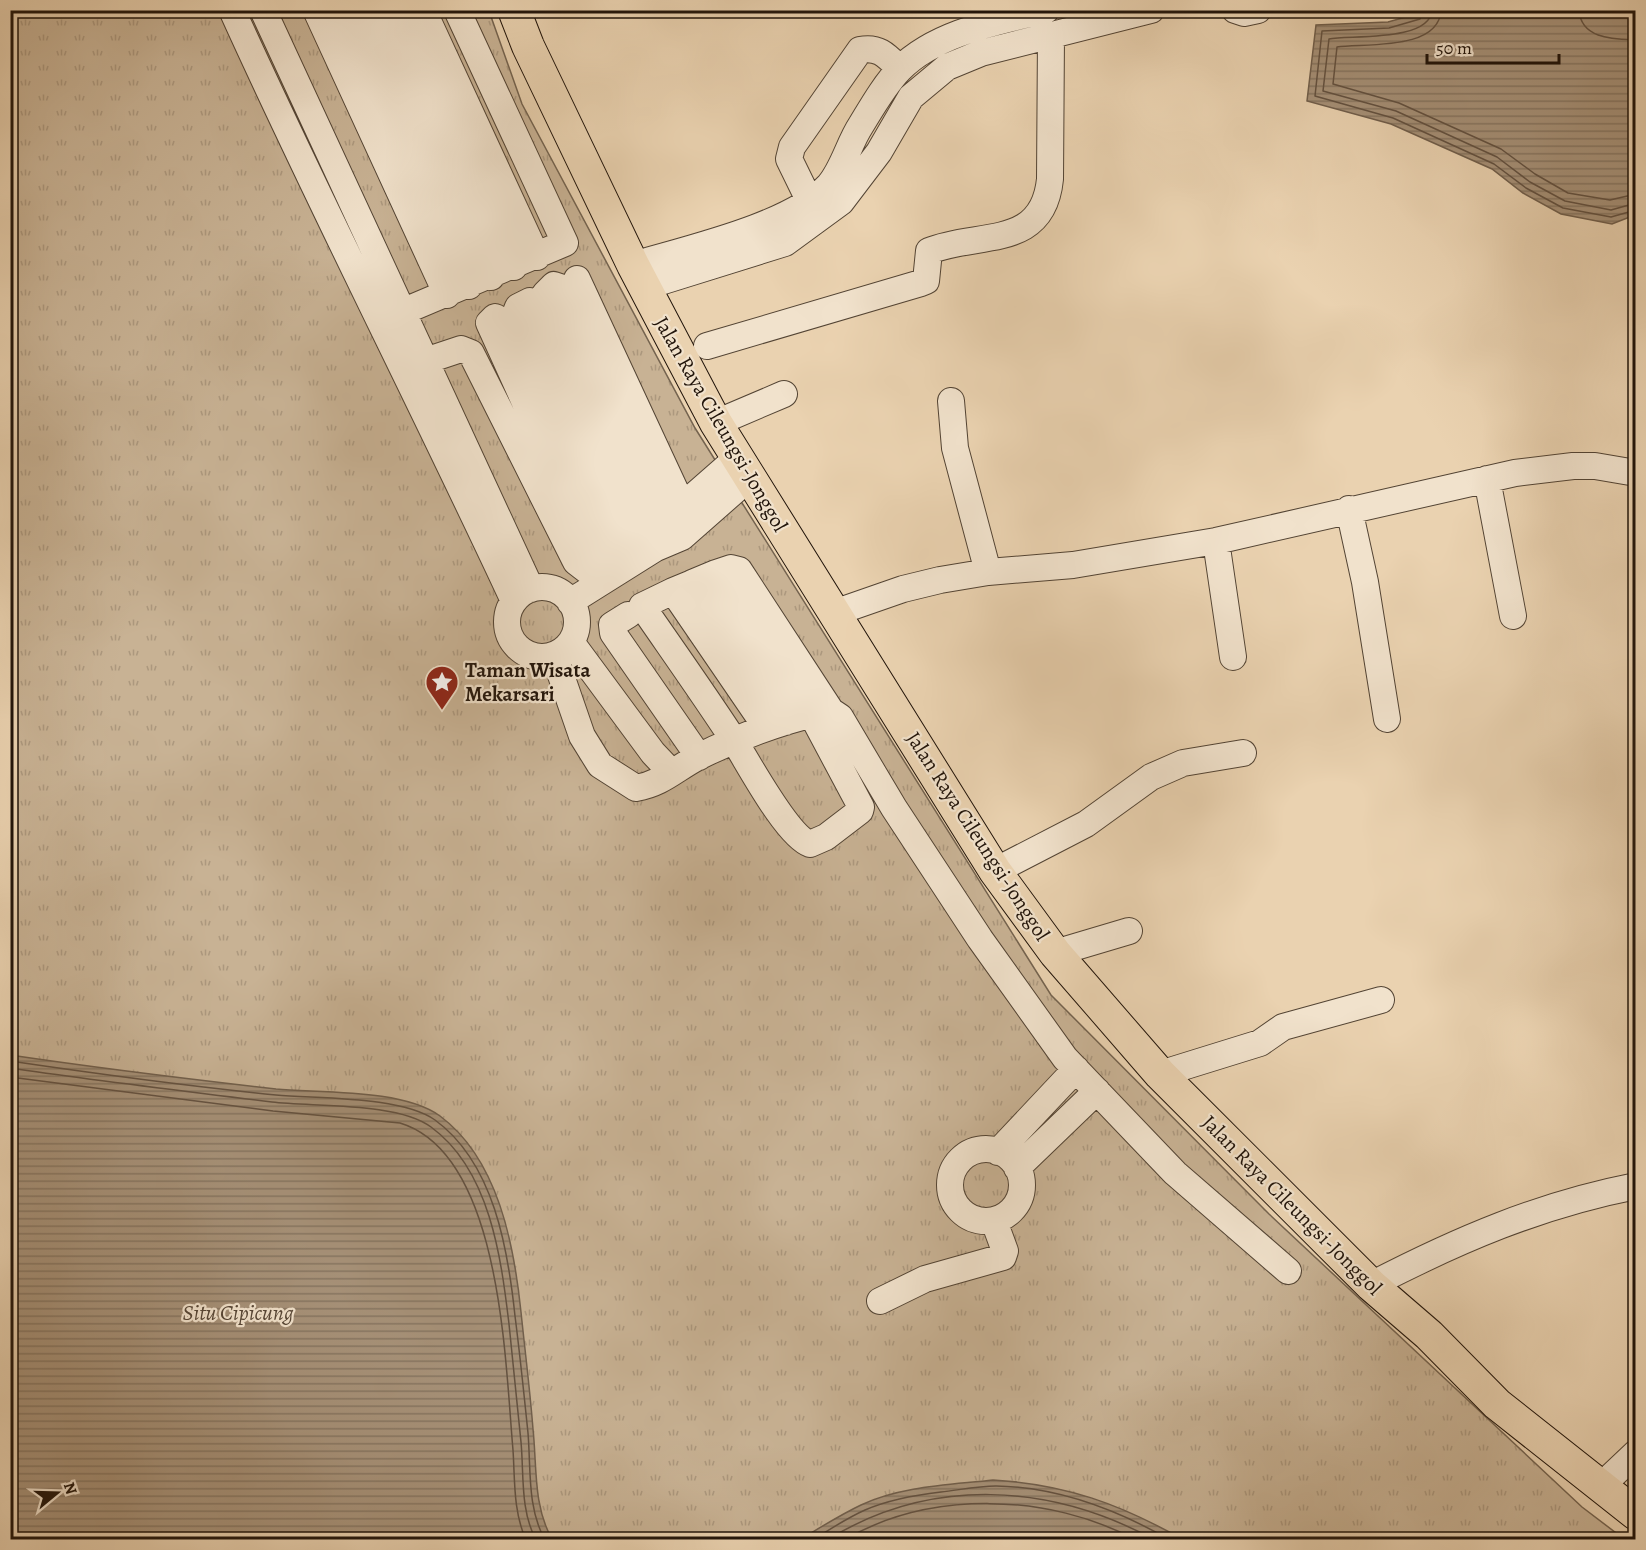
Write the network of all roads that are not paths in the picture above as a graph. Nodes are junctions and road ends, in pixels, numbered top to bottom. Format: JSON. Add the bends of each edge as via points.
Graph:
{"nodes":[{"id":1,"x":232,"y":10,"type":"edge"},
{"id":2,"x":263,"y":10,"type":"edge"},
{"id":3,"x":316,"y":10,"type":"edge"},
{"id":4,"x":342,"y":10,"type":"edge"},
{"id":5,"x":369,"y":10,"type":"edge"},
{"id":6,"x":396,"y":10,"type":"edge"},
{"id":7,"x":423,"y":10,"type":"edge"},
{"id":8,"x":440,"y":10,"type":"edge"},
{"id":9,"x":457,"y":10,"type":"edge"},
{"id":10,"x":514,"y":10,"type":"edge"},
{"id":11,"x":1151,"y":10,"type":"edge"},
{"id":12,"x":1235,"y":10,"type":"edge"},
{"id":13,"x":1258,"y":10,"type":"edge"},
{"id":14,"x":1048,"y":23,"type":"edge"},
{"id":15,"x":900,"y":69,"type":"junction"},
{"id":16,"x":809,"y":200,"type":"junction"},
{"id":17,"x":502,"y":272,"type":"junction"},
{"id":18,"x":639,"y":276,"type":"junction"},
{"id":19,"x":577,"y":279,"type":"dead end"},
{"id":20,"x":402,"y":312,"type":"junction"},
{"id":21,"x":707,"y":346,"type":"dead end"},
{"id":22,"x":425,"y":361,"type":"junction"},
{"id":23,"x":784,"y":394,"type":"dead end"},
{"id":24,"x":951,"y":401,"type":"dead end"},
{"id":25,"x":716,"y":423,"type":"junction"},
{"id":26,"x":743,"y":468,"type":"junction"},
{"id":27,"x":1635,"y":473,"type":"edge"},
{"id":28,"x":1487,"y":479,"type":"junction"},
{"id":29,"x":1349,"y":509,"type":"junction"},
{"id":30,"x":636,"y":540,"type":"junction"},
{"id":31,"x":1216,"y":541,"type":"junction"},
{"id":32,"x":988,"y":572,"type":"junction"},
{"id":33,"x":683,"y":587,"type":"junction"},
{"id":34,"x":523,"y":595,"type":"junction"},
{"id":35,"x":570,"y":602,"type":"junction"},
{"id":36,"x":635,"y":610,"type":"junction"},
{"id":37,"x":834,"y":613,"type":"junction"},
{"id":38,"x":1513,"y":616,"type":"dead end"},
{"id":39,"x":562,"y":649,"type":"junction"},
{"id":40,"x":1233,"y":657,"type":"dead end"},
{"id":41,"x":822,"y":713,"type":"junction"},
{"id":42,"x":1387,"y":719,"type":"dead end"},
{"id":43,"x":776,"y":724,"type":"junction"},
{"id":44,"x":718,"y":748,"type":"junction"},
{"id":45,"x":1243,"y":753,"type":"dead end"},
{"id":46,"x":671,"y":772,"type":"junction"},
{"id":47,"x":995,"y":871,"type":"junction"},
{"id":48,"x":1128,"y":931,"type":"dead end"},
{"id":49,"x":1055,"y":953,"type":"junction"},
{"id":50,"x":1381,"y":1000,"type":"dead end"},
{"id":51,"x":1076,"y":1069,"type":"junction"},
{"id":52,"x":1160,"y":1074,"type":"junction"},
{"id":53,"x":1097,"y":1091,"type":"junction"},
{"id":54,"x":998,"y":1152,"type":"junction"},
{"id":55,"x":1017,"y":1168,"type":"junction"},
{"id":56,"x":1635,"y":1186,"type":"edge"},
{"id":57,"x":994,"y":1221,"type":"junction"},
{"id":58,"x":1288,"y":1271,"type":"dead end"},
{"id":59,"x":1371,"y":1285,"type":"junction"},
{"id":60,"x":880,"y":1301,"type":"dead end"},
{"id":61,"x":1635,"y":1453,"type":"edge"},
{"id":62,"x":1600,"y":1486,"type":"junction"},
{"id":63,"x":1635,"y":1514,"type":"edge"}],
"edges":[{"from":1,"to":34,"type":"street","via":[[433,426]]},
{"from":2,"to":20,"type":"street"},
{"from":3,"to":17,"type":"street"},
{"from":4,"to":17,"type":"street"},
{"from":5,"to":17,"type":"street"},
{"from":6,"to":17,"type":"street"},
{"from":7,"to":17,"type":"street"},
{"from":8,"to":17,"type":"street"},
{"from":9,"to":17,"type":"street","via":[[565,242]]},
{"from":10,"to":18,"type":"main road","name":"Jalan Raya Cileungsi-Jonggol"},
{"from":11,"to":14,"type":"street"},
{"from":12,"to":13,"type":"street"},
{"from":14,"to":15,"type":"street","via":[[973,29],[934,44]]},
{"from":14,"to":18,"type":"street","via":[[947,67],[911,97],[879,152],[841,202],[785,243]]},
{"from":14,"to":21,"type":"street","via":[[1050,179],[1048,199],[1037,218],[1010,233],[929,251],[928,274],[921,283]]},
{"from":15,"to":16,"type":"street","via":[[860,126],[830,184]]},
{"from":15,"to":16,"type":"street","via":[[883,52],[872,47],[860,50],[805,128],[789,159]]},
{"from":16,"to":18,"type":"street","via":[[764,225]]},
{"from":17,"to":20,"type":"street"},
{"from":18,"to":25,"type":"main road","name":"Jalan Raya Cileungsi-Jonggol"},
{"from":19,"to":30,"type":"street","via":[[676,492]]},
{"from":20,"to":22,"type":"street"},
{"from":22,"to":30,"type":"street","via":[[461,350],[471,353],[576,562],[589,572]]},
{"from":22,"to":34,"type":"street"},
{"from":23,"to":25,"type":"street"},
{"from":24,"to":32,"type":"street","via":[[957,458]]},
{"from":25,"to":26,"type":"main road","name":"Jalan Raya Cileungsi-Jonggol"},
{"from":26,"to":30,"type":"street"},
{"from":26,"to":37,"type":"main road","name":"Jalan Raya Cileungsi-Jonggol"},
{"from":27,"to":28,"type":"street","via":[[1573,466]]},
{"from":28,"to":29,"type":"street"},
{"from":28,"to":38,"type":"street"},
{"from":29,"to":31,"type":"street"},
{"from":29,"to":42,"type":"street"},
{"from":30,"to":30,"type":"street","via":[[489,328],[493,318],[506,323]]},
{"from":30,"to":30,"type":"street","via":[[516,312],[528,302],[541,312]]},
{"from":30,"to":30,"type":"street","via":[[544,300],[554,285],[563,288]]},
{"from":30,"to":35,"type":"street"},
{"from":31,"to":32,"type":"street","via":[[1073,565]]},
{"from":31,"to":40,"type":"street"},
{"from":32,"to":37,"type":"street","via":[[903,589]]},
{"from":33,"to":36,"type":"street"},
{"from":33,"to":41,"type":"street","via":[[716,573]]},
{"from":33,"to":43,"type":"street"},
{"from":34,"to":35,"type":"street","via":[[555,590]]},
{"from":34,"to":39,"type":"street","via":[[508,624],[515,644],[533,656]]},
{"from":35,"to":39,"type":"street","via":[[577,619]]},
{"from":36,"to":44,"type":"street"},
{"from":36,"to":44,"type":"street","via":[[612,625],[613,633]]},
{"from":37,"to":47,"type":"main road","name":"Jalan Raya Cileungsi-Jonggol"},
{"from":39,"to":46,"type":"street"},
{"from":39,"to":46,"type":"street","via":[[582,736],[600,765],[636,788],[657,784]]},
{"from":41,"to":43,"type":"street"},
{"from":41,"to":44,"type":"street","via":[[861,807],[815,843],[801,839],[770,799]]},
{"from":41,"to":51,"type":"street","via":[[840,717],[980,939]]},
{"from":43,"to":44,"type":"street"},
{"from":44,"to":46,"type":"street"},
{"from":45,"to":47,"type":"street","via":[[1183,763],[1150,777],[1086,824]]},
{"from":47,"to":49,"type":"main road","name":"Jalan Raya Cileungsi-Jonggol"},
{"from":48,"to":49,"type":"street"},
{"from":49,"to":52,"type":"main road","name":"Jalan Raya Cileungsi-Jonggol"},
{"from":50,"to":52,"type":"street","via":[[1283,1027],[1260,1043]]},
{"from":51,"to":53,"type":"street"},
{"from":51,"to":54,"type":"street"},
{"from":52,"to":59,"type":"main road","name":"Jalan Raya Cileungsi-Jonggol"},
{"from":53,"to":55,"type":"street"},
{"from":53,"to":58,"type":"street","via":[[1175,1173]]},
{"from":54,"to":55,"type":"street"},
{"from":54,"to":57,"type":"street","via":[[981,1149],[969,1153],[955,1166],[950,1184],[951,1196],[961,1212],[978,1220]]},
{"from":55,"to":57,"type":"street","via":[[1019,1199],[1010,1212]]},
{"from":56,"to":59,"type":"street","via":[[1524,1215]]},
{"from":57,"to":60,"type":"street","via":[[1005,1251],[1003,1257],[925,1279]]},
{"from":59,"to":62,"type":"main road","name":"Jalan Raya Cileungsi-Jonggol","via":[[1429,1335],[1497,1404]]},
{"from":61,"to":62,"type":"street"},
{"from":62,"to":63,"type":"main road","name":"Jalan Raya Cileungsi-Jonggol"}]}
